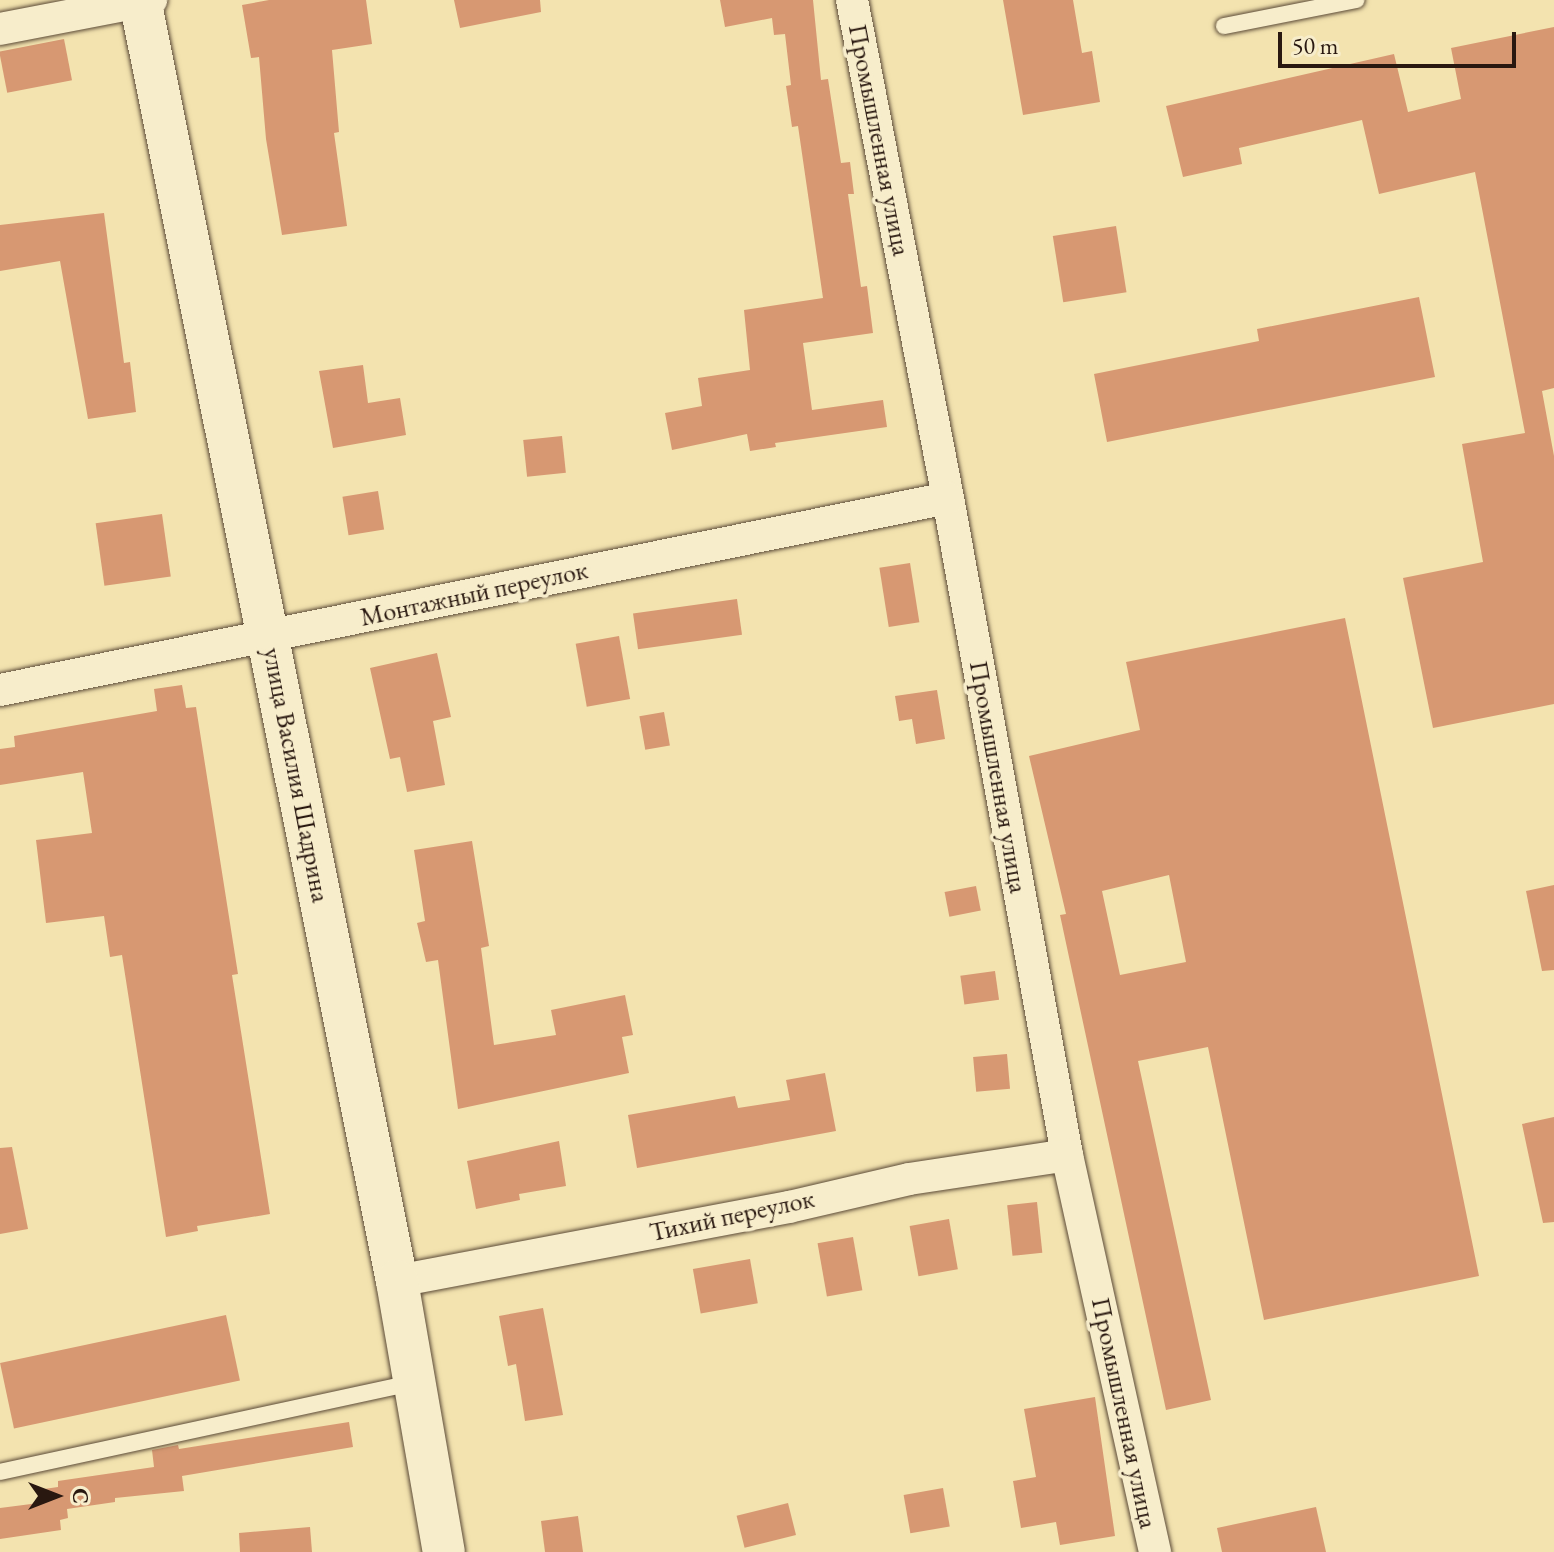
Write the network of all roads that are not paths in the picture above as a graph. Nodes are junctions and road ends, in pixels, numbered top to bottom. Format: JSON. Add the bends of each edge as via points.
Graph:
{"nodes":[{"id":1,"x":852,"y":0,"type":"edge"},
{"id":2,"x":1356,"y":0,"type":"edge"},
{"id":3,"x":144,"y":1,"type":"edge"},
{"id":4,"x":1224,"y":26,"type":"dead end"},
{"id":5,"x":0,"y":29,"type":"edge"},
{"id":6,"x":948,"y":498,"type":"junction"},
{"id":7,"x":268,"y":636,"type":"junction"},
{"id":8,"x":0,"y":690,"type":"edge"},
{"id":9,"x":1067,"y":1155,"type":"junction"},
{"id":10,"x":397,"y":1281,"type":"junction"},
{"id":11,"x":415,"y":1383,"type":"junction"},
{"id":12,"x":0,"y":1472,"type":"edge"},
{"id":13,"x":444,"y":1552,"type":"edge"},
{"id":14,"x":1155,"y":1552,"type":"edge"}],
"edges":[{"from":1,"to":6,"type":"street","name":"Промышленная улица"},
{"from":2,"to":4,"type":"lane"},
{"from":3,"to":5,"type":"street"},
{"from":3,"to":7,"type":"street","name":"улица Василия Шадрина"},
{"from":6,"to":7,"type":"street","name":"Монтажный переулок"},
{"from":6,"to":9,"type":"street","name":"Промышленная улица"},
{"from":7,"to":8,"type":"street","name":"Монтажный переулок"},
{"from":7,"to":10,"type":"street","name":"улица Василия Шадрина"},
{"from":9,"to":10,"type":"street","name":"Тихий переулок","via":[[909,1179],[789,1207]]},
{"from":9,"to":14,"type":"street","name":"Промышленная улица"},
{"from":10,"to":11,"type":"street","name":"улица Василия Шадрина"},
{"from":11,"to":12,"type":"lane"},
{"from":11,"to":13,"type":"street","name":"улица Василия Шадрина"}]}
